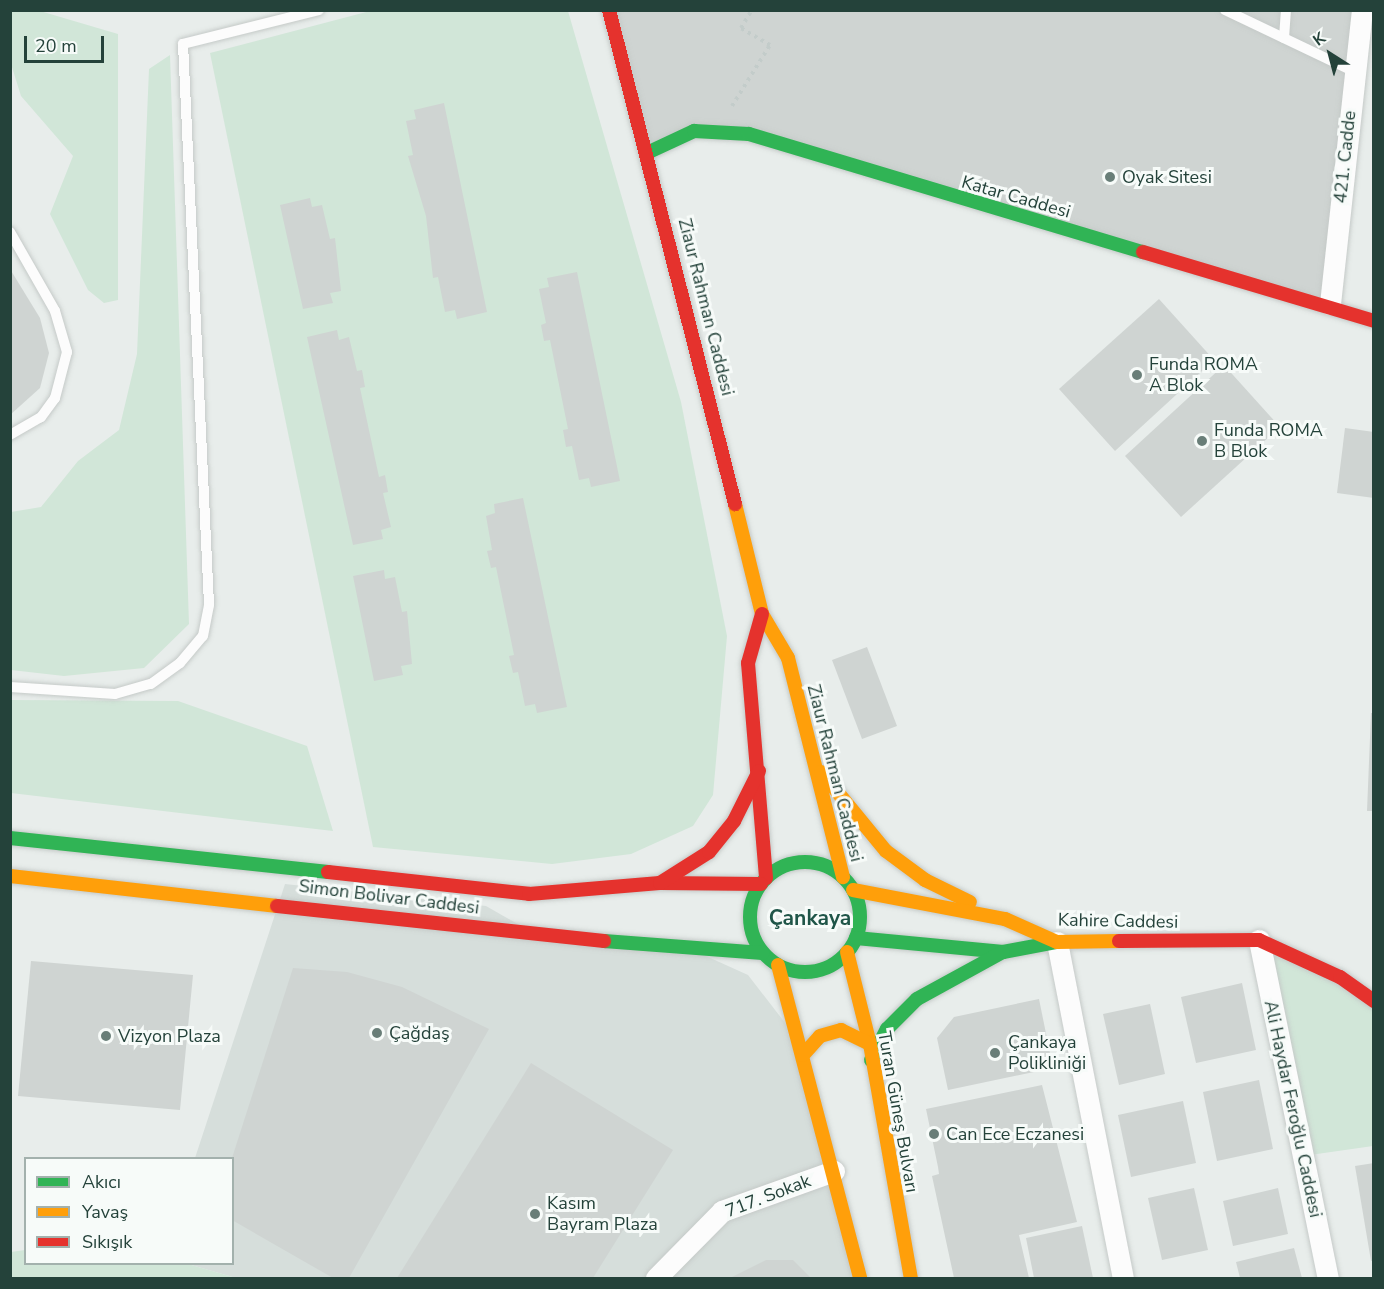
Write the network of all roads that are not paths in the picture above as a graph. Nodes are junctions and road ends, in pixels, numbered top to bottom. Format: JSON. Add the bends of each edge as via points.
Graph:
{"nodes":[{"id":1,"x":319,"y":10,"type":"edge"},
{"id":2,"x":609,"y":10,"type":"edge"},
{"id":3,"x":1225,"y":10,"type":"edge"},
{"id":4,"x":1286,"y":10,"type":"edge"},
{"id":5,"x":1362,"y":10,"type":"edge"},
{"id":6,"x":1284,"y":38,"type":"junction"},
{"id":7,"x":1355,"y":72,"type":"junction"},
{"id":8,"x":649,"y":152,"type":"junction"},
{"id":9,"x":10,"y":232,"type":"edge"},
{"id":10,"x":1330,"y":303,"type":"junction"},
{"id":11,"x":1374,"y":321,"type":"edge"},
{"id":12,"x":10,"y":435,"type":"edge"},
{"id":13,"x":762,"y":614,"type":"junction"},
{"id":14,"x":10,"y":687,"type":"edge"},
{"id":15,"x":813,"y":762,"type":"junction"},
{"id":16,"x":759,"y":771,"type":"junction"},
{"id":17,"x":10,"y":838,"type":"edge"},
{"id":18,"x":10,"y":876,"type":"edge"},
{"id":19,"x":843,"y":877,"type":"junction"},
{"id":20,"x":764,"y":881,"type":"junction"},
{"id":21,"x":660,"y":883,"type":"junction"},
{"id":22,"x":853,"y":890,"type":"junction"},
{"id":23,"x":1005,"y":919,"type":"junction"},
{"id":24,"x":856,"y":938,"type":"junction"},
{"id":25,"x":1259,"y":940,"type":"junction"},
{"id":26,"x":1058,"y":942,"type":"junction"},
{"id":27,"x":847,"y":952,"type":"junction"},
{"id":28,"x":1003,"y":952,"type":"junction"},
{"id":29,"x":763,"y":953,"type":"junction"},
{"id":30,"x":778,"y":965,"type":"junction"},
{"id":31,"x":1374,"y":1001,"type":"edge"},
{"id":32,"x":870,"y":1044,"type":"junction"},
{"id":33,"x":803,"y":1055,"type":"junction"},
{"id":34,"x":871,"y":1060,"type":"junction"},
{"id":35,"x":834,"y":1171,"type":"junction"},
{"id":36,"x":656,"y":1278,"type":"edge"},
{"id":37,"x":860,"y":1278,"type":"edge"},
{"id":38,"x":911,"y":1278,"type":"edge"},
{"id":39,"x":1124,"y":1278,"type":"edge"},
{"id":40,"x":1328,"y":1278,"type":"edge"}],
"edges":[{"from":1,"to":14,"type":"lane","via":[[183,44],[209,605],[203,636],[180,663],[151,684],[115,694]]},
{"from":2,"to":8,"type":"main road","name":"Ziaur Rahman Caddesi"},
{"from":3,"to":6,"type":"lane"},
{"from":4,"to":6,"type":"lane"},
{"from":5,"to":7,"type":"street","name":"421. Cadde"},
{"from":6,"to":7,"type":"lane"},
{"from":7,"to":10,"type":"street","name":"421. Cadde"},
{"from":8,"to":10,"type":"main road","name":"Katar Caddesi","via":[[694,131],[760,137],[966,202]]},
{"from":8,"to":13,"type":"main road","name":"Ziaur Rahman Caddesi"},
{"from":9,"to":12,"type":"lane","via":[[55,311],[67,352],[56,398],[41,417]]},
{"from":10,"to":11,"type":"main road","name":"Katar Caddesi"},
{"from":13,"to":15,"type":"main road","name":"Ziaur Rahman Caddesi","via":[[788,657]]},
{"from":13,"to":16,"type":"main road","name":"Ziaur Rahman Caddesi","via":[[748,663]]},
{"from":15,"to":19,"type":"main road","name":"Ziaur Rahman Caddesi"},
{"from":15,"to":23,"type":"main road","via":[[886,851],[925,880]]},
{"from":16,"to":20,"type":"main road","name":"Ziaur Rahman Caddesi"},
{"from":16,"to":21,"type":"main road","via":[[734,821],[709,852]]},
{"from":17,"to":21,"type":"main road","name":"Simon Bolivar Caddesi","via":[[529,894]]},
{"from":18,"to":29,"type":"main road","name":"Simon Bolivar Caddesi","via":[[573,939]]},
{"from":19,"to":20,"type":"main road","via":[[821,865],[796,862]]},
{"from":19,"to":22,"type":"main road"},
{"from":20,"to":21,"type":"main road","name":"Simon Bolivar Caddesi"},
{"from":20,"to":29,"type":"main road","via":[[750,923]]},
{"from":22,"to":23,"type":"main road","name":"Kahire Caddesi"},
{"from":22,"to":24,"type":"main road","via":[[859,906]]},
{"from":23,"to":26,"type":"main road","name":"Kahire Caddesi"},
{"from":24,"to":27,"type":"main road"},
{"from":24,"to":28,"type":"main road"},
{"from":25,"to":26,"type":"main road","name":"Kahire Caddesi"},
{"from":25,"to":31,"type":"main road","name":"Kahire Caddesi","via":[[1340,977]]},
{"from":25,"to":40,"type":"street","name":"Ali Haydar Feroğlu Caddesi"},
{"from":26,"to":28,"type":"main road"},
{"from":26,"to":39,"type":"street"},
{"from":27,"to":30,"type":"main road","via":[[815,971]]},
{"from":27,"to":32,"type":"main road","name":"Turan Güneş Bulvarı"},
{"from":28,"to":34,"type":"main road","via":[[917,999],[887,1029]]},
{"from":29,"to":30,"type":"main road"},
{"from":30,"to":33,"type":"main road"},
{"from":32,"to":33,"type":"main road","via":[[840,1030],[820,1036]]},
{"from":32,"to":34,"type":"main road","name":"Turan Güneş Bulvarı"},
{"from":33,"to":35,"type":"main road"},
{"from":34,"to":38,"type":"main road","name":"Turan Güneş Bulvarı"},
{"from":35,"to":36,"type":"street","name":"717. Sokak","via":[[722,1211]]},
{"from":35,"to":37,"type":"main road"}]}
